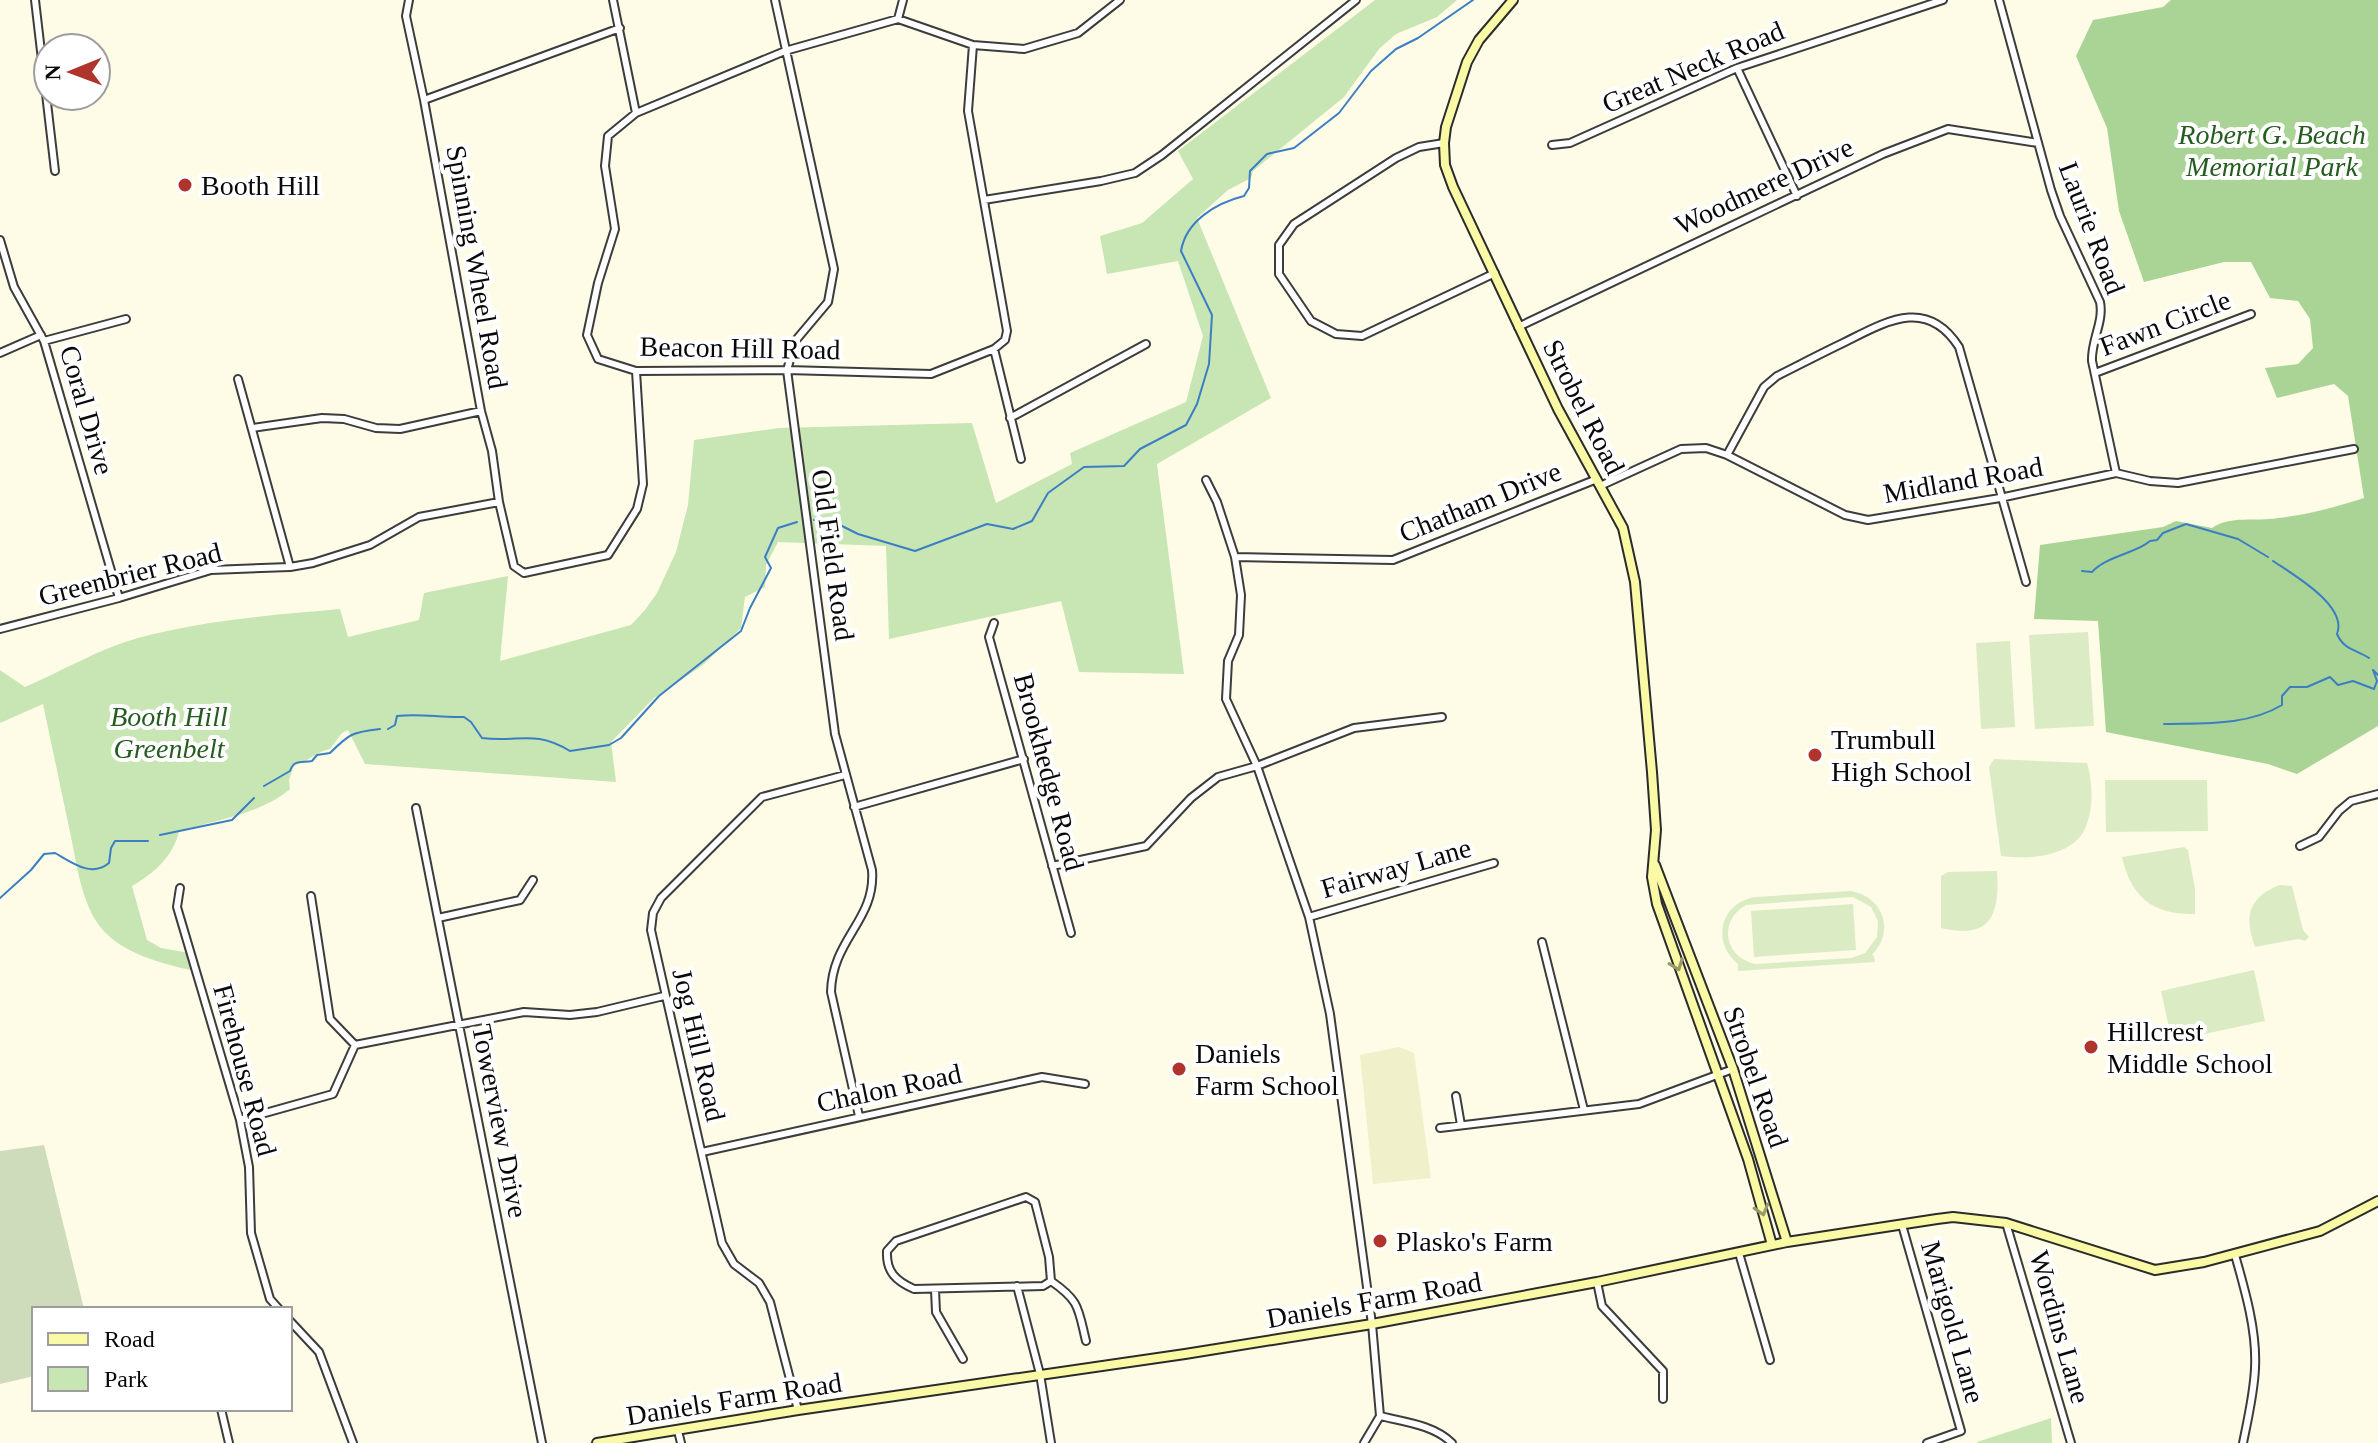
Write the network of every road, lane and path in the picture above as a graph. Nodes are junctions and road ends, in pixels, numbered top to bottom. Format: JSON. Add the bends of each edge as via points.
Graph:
{"nodes":[{"id":1,"x":35,"y":0,"type":"edge"},
{"id":2,"x":409,"y":0,"type":"edge"},
{"id":3,"x":613,"y":0,"type":"edge"},
{"id":4,"x":775,"y":0,"type":"edge"},
{"id":5,"x":903,"y":0,"type":"edge"},
{"id":6,"x":1120,"y":0,"type":"edge"},
{"id":7,"x":1513,"y":0,"type":"edge"},
{"id":8,"x":1943,"y":0,"type":"edge"},
{"id":9,"x":1999,"y":0,"type":"edge"},
{"id":10,"x":1351,"y":2,"type":"edge"},
{"id":11,"x":898,"y":19,"type":"junction"},
{"id":12,"x":620,"y":28,"type":"junction"},
{"id":13,"x":973,"y":45,"type":"junction"},
{"id":14,"x":785,"y":51,"type":"junction"},
{"id":15,"x":1737,"y":68,"type":"junction"},
{"id":16,"x":424,"y":100,"type":"junction"},
{"id":17,"x":636,"y":113,"type":"junction"},
{"id":18,"x":1444,"y":143,"type":"junction"},
{"id":19,"x":2038,"y":143,"type":"junction"},
{"id":20,"x":1552,"y":145,"type":"dead end"},
{"id":21,"x":55,"y":171,"type":"dead end"},
{"id":22,"x":1797,"y":196,"type":"junction"},
{"id":23,"x":984,"y":200,"type":"junction"},
{"id":24,"x":0,"y":240,"type":"edge"},
{"id":25,"x":1495,"y":273,"type":"junction"},
{"id":26,"x":2251,"y":314,"type":"dead end"},
{"id":27,"x":126,"y":319,"type":"dead end"},
{"id":28,"x":1518,"y":327,"type":"junction"},
{"id":29,"x":43,"y":338,"type":"junction"},
{"id":30,"x":1146,"y":344,"type":"dead end"},
{"id":31,"x":994,"y":349,"type":"junction"},
{"id":32,"x":0,"y":353,"type":"edge"},
{"id":33,"x":787,"y":370,"type":"junction"},
{"id":34,"x":636,"y":371,"type":"junction"},
{"id":35,"x":2095,"y":373,"type":"junction"},
{"id":36,"x":238,"y":379,"type":"dead end"},
{"id":37,"x":481,"y":411,"type":"junction"},
{"id":38,"x":1010,"y":418,"type":"junction"},
{"id":39,"x":252,"y":428,"type":"junction"},
{"id":40,"x":2354,"y":449,"type":"dead end"},
{"id":41,"x":1727,"y":455,"type":"junction"},
{"id":42,"x":1021,"y":459,"type":"dead end"},
{"id":43,"x":2116,"y":473,"type":"junction"},
{"id":44,"x":1206,"y":480,"type":"dead end"},
{"id":45,"x":1598,"y":482,"type":"junction"},
{"id":46,"x":2000,"y":498,"type":"junction"},
{"id":47,"x":499,"y":502,"type":"junction"},
{"id":48,"x":1235,"y":557,"type":"junction"},
{"id":49,"x":290,"y":567,"type":"junction"},
{"id":50,"x":2026,"y":582,"type":"dead end"},
{"id":51,"x":119,"y":598,"type":"junction"},
{"id":52,"x":994,"y":623,"type":"dead end"},
{"id":53,"x":0,"y":629,"type":"edge"},
{"id":54,"x":1442,"y":717,"type":"dead end"},
{"id":55,"x":1024,"y":759,"type":"junction"},
{"id":56,"x":1257,"y":766,"type":"junction"},
{"id":57,"x":845,"y":775,"type":"junction"},
{"id":58,"x":2378,"y":794,"type":"edge"},
{"id":59,"x":854,"y":807,"type":"junction"},
{"id":60,"x":416,"y":808,"type":"dead end"},
{"id":61,"x":2300,"y":846,"type":"dead end"},
{"id":62,"x":1494,"y":863,"type":"dead end"},
{"id":63,"x":1654,"y":863,"type":"junction"},
{"id":64,"x":1052,"y":866,"type":"junction"},
{"id":65,"x":533,"y":880,"type":"dead end"},
{"id":66,"x":180,"y":888,"type":"dead end"},
{"id":67,"x":311,"y":896,"type":"dead end"},
{"id":68,"x":1309,"y":917,"type":"junction"},
{"id":69,"x":438,"y":918,"type":"junction"},
{"id":70,"x":1678,"y":929,"type":"junction"},
{"id":71,"x":1071,"y":933,"type":"dead end"},
{"id":72,"x":1666,"y":933,"type":"junction"},
{"id":73,"x":1542,"y":942,"type":"dead end"},
{"id":74,"x":664,"y":996,"type":"junction"},
{"id":75,"x":458,"y":1023,"type":"junction"},
{"id":76,"x":355,"y":1045,"type":"junction"},
{"id":77,"x":1733,"y":1069,"type":"junction"},
{"id":78,"x":1719,"y":1074,"type":"junction"},
{"id":79,"x":1085,"y":1084,"type":"dead end"},
{"id":80,"x":1456,"y":1096,"type":"dead end"},
{"id":81,"x":1584,"y":1110,"type":"junction"},
{"id":82,"x":859,"y":1116,"type":"junction"},
{"id":83,"x":240,"y":1120,"type":"junction"},
{"id":84,"x":1461,"y":1125,"type":"junction"},
{"id":85,"x":1440,"y":1128,"type":"dead end"},
{"id":86,"x":702,"y":1152,"type":"junction"},
{"id":87,"x":2378,"y":1201,"type":"edge"},
{"id":88,"x":2006,"y":1223,"type":"junction"},
{"id":89,"x":1902,"y":1225,"type":"junction"},
{"id":90,"x":1787,"y":1242,"type":"junction"},
{"id":91,"x":1772,"y":1245,"type":"junction"},
{"id":92,"x":1739,"y":1253,"type":"junction"},
{"id":93,"x":2235,"y":1255,"type":"junction"},
{"id":94,"x":1051,"y":1281,"type":"junction"},
{"id":95,"x":1597,"y":1282,"type":"junction"},
{"id":96,"x":1017,"y":1286,"type":"junction"},
{"id":97,"x":935,"y":1290,"type":"junction"},
{"id":98,"x":277,"y":1307,"type":"edge"},
{"id":99,"x":292,"y":1323,"type":"edge"},
{"id":100,"x":1372,"y":1324,"type":"junction"},
{"id":101,"x":1086,"y":1341,"type":"dead end"},
{"id":102,"x":963,"y":1359,"type":"dead end"},
{"id":103,"x":1770,"y":1360,"type":"dead end"},
{"id":104,"x":1040,"y":1374,"type":"junction"},
{"id":105,"x":1663,"y":1399,"type":"dead end"},
{"id":106,"x":798,"y":1410,"type":"junction"},
{"id":107,"x":221,"y":1411,"type":"edge"},
{"id":108,"x":1380,"y":1416,"type":"junction"},
{"id":109,"x":678,"y":1431,"type":"junction"},
{"id":110,"x":229,"y":1443,"type":"edge"},
{"id":111,"x":353,"y":1443,"type":"edge"},
{"id":112,"x":542,"y":1443,"type":"edge"},
{"id":113,"x":597,"y":1443,"type":"edge"},
{"id":114,"x":681,"y":1443,"type":"edge"},
{"id":115,"x":1051,"y":1443,"type":"edge"},
{"id":116,"x":1364,"y":1443,"type":"edge"},
{"id":117,"x":1452,"y":1443,"type":"edge"},
{"id":118,"x":1927,"y":1443,"type":"edge"},
{"id":119,"x":2071,"y":1443,"type":"edge"},
{"id":120,"x":2243,"y":1443,"type":"edge"}],
"edges":[{"from":1,"to":21,"type":"street"},
{"from":2,"to":16,"type":"street","name":"Spinning Wheel Road","via":[[406,16]]},
{"from":3,"to":12,"type":"street"},
{"from":4,"to":14,"type":"street","name":"Old Field Road"},
{"from":5,"to":11,"type":"street"},
{"from":6,"to":13,"type":"street","via":[[1078,33],[1024,49]]},
{"from":7,"to":18,"type":"main road","name":"Strobel Road","via":[[1471,50]]},
{"from":8,"to":15,"type":"street","name":"Great Neck Road"},
{"from":9,"to":19,"type":"street","name":"Laurie Road"},
{"from":10,"to":23,"type":"street","via":[[1135,173]]},
{"from":11,"to":13,"type":"street"},
{"from":11,"to":14,"type":"street","name":"Beacon Hill Road"},
{"from":12,"to":16,"type":"street"},
{"from":12,"to":17,"type":"street"},
{"from":13,"to":23,"type":"street","via":[[968,111]]},
{"from":14,"to":17,"type":"street","name":"Beacon Hill Road"},
{"from":14,"to":33,"type":"street","name":"Old Field Road","via":[[834,269],[828,302],[796,340]]},
{"from":15,"to":20,"type":"street","name":"Great Neck Road","via":[[1570,143]]},
{"from":15,"to":22,"type":"street"},
{"from":16,"to":37,"type":"street","name":"Spinning Wheel Road"},
{"from":17,"to":34,"type":"street","name":"Beacon Hill Road","via":[[608,136],[605,166],[615,229],[587,335],[598,359]]},
{"from":18,"to":25,"type":"main road","name":"Strobel Road","via":[[1453,187]]},
{"from":18,"to":25,"type":"street","via":[[1396,158],[1294,224],[1279,245],[1279,274],[1311,321],[1336,334],[1362,336]]},
{"from":19,"to":22,"type":"street","name":"Woodmere Drive","via":[[1948,129]]},
{"from":19,"to":35,"type":"street","name":"Laurie Road","via":[[2060,216],[2100,302],[2092,343]]},
{"from":22,"to":28,"type":"street","name":"Woodmere Drive"},
{"from":23,"to":31,"type":"street","via":[[1007,331]]},
{"from":24,"to":29,"type":"street","name":"Coral Drive","via":[[14,287]]},
{"from":25,"to":28,"type":"main road","name":"Strobel Road"},
{"from":26,"to":35,"type":"street","name":"Fawn Circle"},
{"from":27,"to":29,"type":"street"},
{"from":28,"to":45,"type":"main road","name":"Strobel Road"},
{"from":29,"to":32,"type":"street"},
{"from":29,"to":51,"type":"street","name":"Coral Drive"},
{"from":30,"to":38,"type":"street"},
{"from":31,"to":33,"type":"street","name":"Beacon Hill Road","via":[[931,374]]},
{"from":31,"to":38,"type":"street"},
{"from":33,"to":34,"type":"street","name":"Beacon Hill Road"},
{"from":33,"to":57,"type":"street","name":"Old Field Road","via":[[835,734]]},
{"from":34,"to":47,"type":"street","name":"Spinning Wheel Road","via":[[643,484],[637,509],[608,555],[524,573],[514,566]]},
{"from":35,"to":43,"type":"street","name":"Laurie Road"},
{"from":36,"to":39,"type":"street"},
{"from":37,"to":39,"type":"street","via":[[400,429],[322,418]]},
{"from":37,"to":47,"type":"street","name":"Spinning Wheel Road"},
{"from":38,"to":42,"type":"street"},
{"from":39,"to":49,"type":"street"},
{"from":40,"to":43,"type":"street","name":"Midland Road","via":[[2178,483]]},
{"from":41,"to":45,"type":"street","name":"Midland Road","via":[[1706,448],[1681,449]]},
{"from":41,"to":46,"type":"street","name":"Midland Road","via":[[1845,515],[1868,520]]},
{"from":41,"to":46,"type":"street","via":[[1764,387],[1777,376],[1884,322],[1925,318],[1948,330],[1959,347]]},
{"from":43,"to":46,"type":"street","name":"Midland Road"},
{"from":44,"to":48,"type":"street"},
{"from":45,"to":48,"type":"street","name":"Chatham Drive","via":[[1393,560]]},
{"from":45,"to":63,"type":"main road","name":"Strobel Road","via":[[1623,528],[1635,582],[1656,830]]},
{"from":46,"to":50,"type":"street"},
{"from":47,"to":49,"type":"street","name":"Greenbrier Road","via":[[419,517],[361,549]]},
{"from":48,"to":56,"type":"street","via":[[1241,595],[1239,635],[1228,661],[1226,699]]},
{"from":49,"to":51,"type":"street","name":"Greenbrier Road","via":[[211,570]]},
{"from":51,"to":53,"type":"street","name":"Greenbrier Road"},
{"from":52,"to":55,"type":"street","name":"Brookhedge Road","via":[[989,637]]},
{"from":54,"to":56,"type":"street","via":[[1354,728]]},
{"from":55,"to":59,"type":"street"},
{"from":55,"to":64,"type":"street","name":"Brookhedge Road"},
{"from":56,"to":64,"type":"street","via":[[1218,777],[1146,846]]},
{"from":56,"to":68,"type":"street"},
{"from":57,"to":59,"type":"street","name":"Old Field Road"},
{"from":57,"to":74,"type":"street","name":"Jog Hill Road","via":[[762,797],[661,898],[651,930]]},
{"from":58,"to":61,"type":"street","via":[[2351,801],[2319,837]]},
{"from":59,"to":82,"type":"street","name":"Old Field Road","via":[[873,888],[866,910],[838,952],[831,992]]},
{"from":60,"to":69,"type":"street","name":"Towerview Drive"},
{"from":62,"to":68,"type":"street","name":"Fairway Lane"},
{"from":63,"to":70,"type":"main road","name":"Strobel Road"},
{"from":63,"to":72,"type":"main road","name":"Strobel Road","via":[[1652,877]]},
{"from":64,"to":71,"type":"street","name":"Brookhedge Road"},
{"from":65,"to":69,"type":"street","via":[[520,900]]},
{"from":66,"to":83,"type":"street","name":"Firehouse Road","via":[[177,907]]},
{"from":67,"to":76,"type":"street","via":[[330,1019]]},
{"from":68,"to":100,"type":"street","via":[[1330,1014]]},
{"from":69,"to":75,"type":"street","name":"Towerview Drive"},
{"from":70,"to":72,"type":"main road"},
{"from":70,"to":77,"type":"main road","name":"Strobel Road"},
{"from":72,"to":78,"type":"main road","name":"Strobel Road","one_way":true},
{"from":73,"to":81,"type":"street"},
{"from":74,"to":75,"type":"street","via":[[597,1012],[524,1012]]},
{"from":74,"to":86,"type":"street","name":"Jog Hill Road"},
{"from":75,"to":76,"type":"street"},
{"from":75,"to":112,"type":"street","name":"Towerview Drive"},
{"from":76,"to":83,"type":"street","via":[[333,1094]]},
{"from":77,"to":78,"type":"street"},
{"from":77,"to":90,"type":"main road","name":"Strobel Road"},
{"from":78,"to":81,"type":"street","via":[[1639,1104]]},
{"from":78,"to":91,"type":"main road","name":"Strobel Road","one_way":true},
{"from":79,"to":82,"type":"street","name":"Chalon Road","via":[[1042,1077]]},
{"from":80,"to":84,"type":"street"},
{"from":81,"to":84,"type":"street"},
{"from":82,"to":86,"type":"street","name":"Chalon Road"},
{"from":83,"to":98,"type":"street","name":"Firehouse Road","via":[[249,1167],[251,1233],[270,1299]]},
{"from":84,"to":85,"type":"street"},
{"from":86,"to":106,"type":"street","name":"Jog Hill Road","via":[[722,1243],[770,1302]]},
{"from":87,"to":93,"type":"main road","name":"Daniels Farm Road","via":[[2320,1231]]},
{"from":88,"to":89,"type":"main road","name":"Daniels Farm Road","via":[[1953,1217]]},
{"from":88,"to":93,"type":"main road","name":"Daniels Farm Road","via":[[2155,1270]]},
{"from":88,"to":119,"type":"street","name":"Wordins Lane"},
{"from":89,"to":90,"type":"main road","name":"Daniels Farm Road"},
{"from":89,"to":118,"type":"street","name":"Marigold Lane","via":[[1961,1431]]},
{"from":90,"to":91,"type":"main road","name":"Daniels Farm Road"},
{"from":91,"to":92,"type":"main road","name":"Daniels Farm Road"},
{"from":92,"to":95,"type":"main road","name":"Daniels Farm Road"},
{"from":92,"to":103,"type":"street"},
{"from":93,"to":120,"type":"street","via":[[2256,1364]]},
{"from":94,"to":96,"type":"street"},
{"from":94,"to":97,"type":"street","via":[[1035,1202],[1026,1197],[896,1241],[887,1251],[886,1264],[896,1281]]},
{"from":94,"to":101,"type":"street","via":[[1077,1304]]},
{"from":95,"to":100,"type":"main road","name":"Daniels Farm Road"},
{"from":95,"to":105,"type":"street","via":[[1602,1306],[1663,1371]]},
{"from":96,"to":97,"type":"street"},
{"from":96,"to":104,"type":"street"},
{"from":97,"to":102,"type":"street","via":[[936,1312]]},
{"from":99,"to":111,"type":"street","via":[[319,1352]]},
{"from":100,"to":104,"type":"main road","name":"Daniels Farm Road"},
{"from":100,"to":108,"type":"street"},
{"from":104,"to":106,"type":"main road","name":"Daniels Farm Road"},
{"from":104,"to":115,"type":"street"},
{"from":106,"to":109,"type":"main road","name":"Daniels Farm Road"},
{"from":107,"to":110,"type":"street"},
{"from":108,"to":116,"type":"street"},
{"from":108,"to":117,"type":"street","via":[[1433,1430]]},
{"from":109,"to":113,"type":"main road","name":"Daniels Farm Road"},
{"from":109,"to":114,"type":"street"}]}
